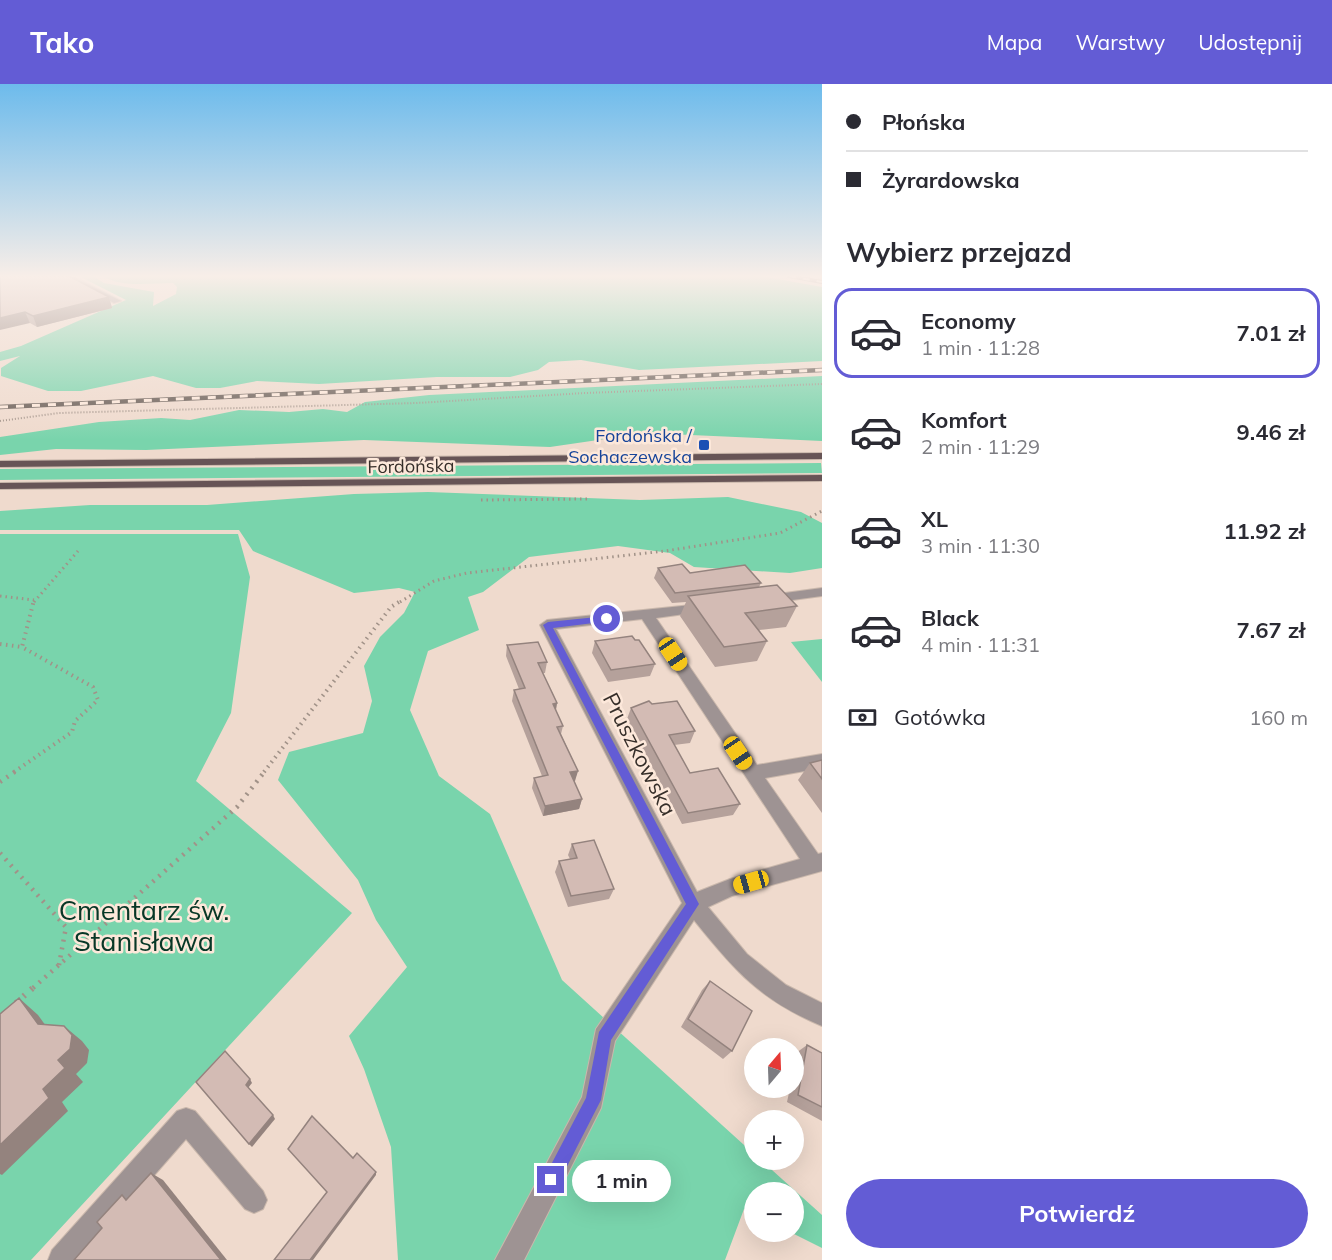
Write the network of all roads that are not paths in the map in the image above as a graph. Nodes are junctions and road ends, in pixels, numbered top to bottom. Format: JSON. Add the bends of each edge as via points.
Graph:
{"nodes":[{"id":1,"x":822,"y":456,"type":"edge"},
{"id":2,"x":0,"y":464,"type":"edge"},
{"id":3,"x":822,"y":478,"type":"edge"},
{"id":4,"x":0,"y":486,"type":"edge"},
{"id":5,"x":822,"y":592,"type":"edge"},
{"id":6,"x":753,"y":601,"type":"edge"},
{"id":7,"x":717,"y":606,"type":"edge"},
{"id":8,"x":646,"y":614,"type":"junction"},
{"id":9,"x":822,"y":761,"type":"edge"},
{"id":10,"x":752,"y":773,"type":"junction"},
{"id":11,"x":818,"y":862,"type":"edge"},
{"id":12,"x":693,"y":904,"type":"junction"},
{"id":13,"x":822,"y":1015,"type":"edge"},
{"id":14,"x":254,"y":1200,"type":"dead end"},
{"id":15,"x":62,"y":1260,"type":"edge"},
{"id":16,"x":509,"y":1260,"type":"edge"}],
"edges":[{"from":1,"to":2,"type":"main road","name":"Fordońska"},
{"from":3,"to":4,"type":"main road","name":"Fordońska"},
{"from":5,"to":6,"type":"street"},
{"from":7,"to":8,"type":"street"},
{"from":8,"to":10,"type":"street"},
{"from":8,"to":12,"type":"street","name":"Pruszkowska","via":[[548,625]]},
{"from":9,"to":10,"type":"street"},
{"from":10,"to":11,"type":"street"},
{"from":11,"to":12,"type":"street","via":[[730,888]]},
{"from":12,"to":13,"type":"street","name":"Pruszkowska","via":[[740,961],[778,993]]},
{"from":12,"to":16,"type":"street","via":[[604,1037],[593,1100]]},
{"from":14,"to":15,"type":"street","via":[[186,1120]]}]}
